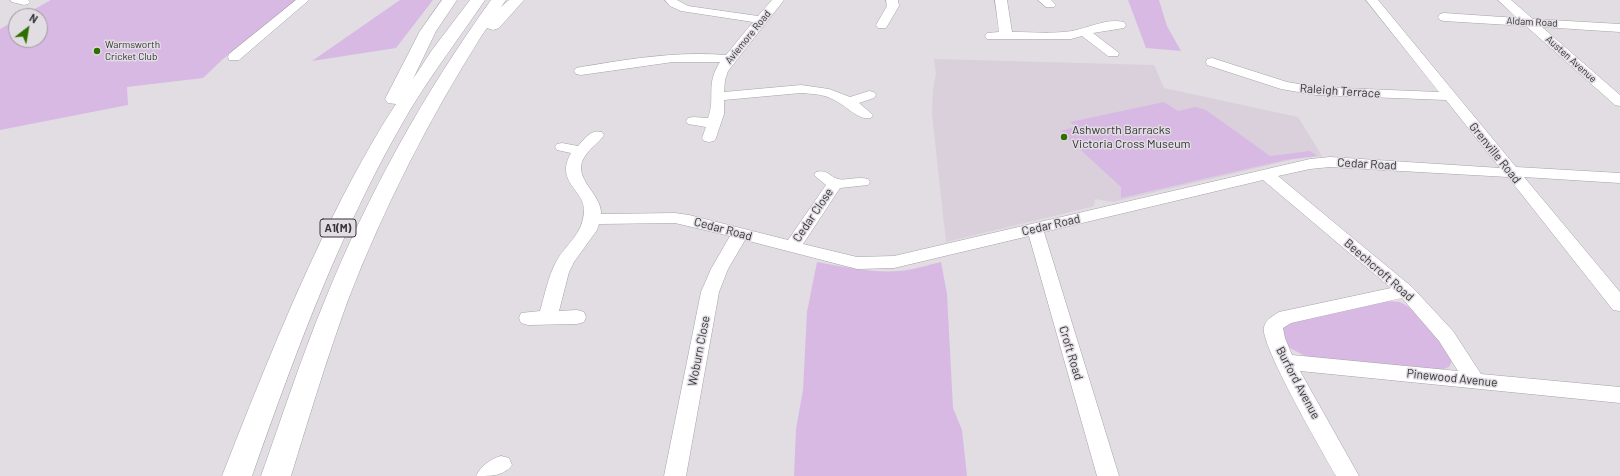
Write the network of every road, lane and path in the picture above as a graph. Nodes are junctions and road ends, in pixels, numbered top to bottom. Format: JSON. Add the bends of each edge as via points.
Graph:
{"nodes":[{"id":1,"x":303,"y":0,"type":"edge"},
{"id":2,"x":450,"y":0,"type":"edge"},
{"id":3,"x":478,"y":0,"type":"edge"},
{"id":4,"x":499,"y":0,"type":"edge"},
{"id":5,"x":517,"y":0,"type":"edge"},
{"id":6,"x":671,"y":0,"type":"edge"},
{"id":7,"x":778,"y":0,"type":"edge"},
{"id":8,"x":892,"y":0,"type":"edge"},
{"id":9,"x":1001,"y":0,"type":"edge"},
{"id":10,"x":1372,"y":0,"type":"edge"},
{"id":11,"x":1504,"y":0,"type":"edge"},
{"id":12,"x":1444,"y":17,"type":"dead end"},
{"id":13,"x":762,"y":20,"type":"junction"},
{"id":14,"x":1530,"y":22,"type":"junction"},
{"id":15,"x":882,"y":25,"type":"dead end"},
{"id":16,"x":1120,"y":25,"type":"dead end"},
{"id":17,"x":1620,"y":28,"type":"edge"},
{"id":18,"x":1084,"y":32,"type":"junction"},
{"id":19,"x":990,"y":36,"type":"dead end"},
{"id":20,"x":1006,"y":36,"type":"junction"},
{"id":21,"x":1113,"y":54,"type":"dead end"},
{"id":22,"x":234,"y":57,"type":"dead end"},
{"id":23,"x":729,"y":59,"type":"junction"},
{"id":24,"x":1212,"y":62,"type":"dead end"},
{"id":25,"x":581,"y":71,"type":"dead end"},
{"id":26,"x":869,"y":95,"type":"dead end"},
{"id":27,"x":1448,"y":96,"type":"junction"},
{"id":28,"x":717,"y":97,"type":"junction"},
{"id":29,"x":849,"y":102,"type":"junction"},
{"id":30,"x":1620,"y":102,"type":"edge"},
{"id":31,"x":866,"y":116,"type":"dead end"},
{"id":32,"x":693,"y":121,"type":"dead end"},
{"id":33,"x":714,"y":123,"type":"junction"},
{"id":34,"x":597,"y":135,"type":"dead end"},
{"id":35,"x":709,"y":138,"type":"dead end"},
{"id":36,"x":562,"y":147,"type":"dead end"},
{"id":37,"x":581,"y":151,"type":"junction"},
{"id":38,"x":1511,"y":172,"type":"junction"},
{"id":39,"x":1266,"y":174,"type":"junction"},
{"id":40,"x":1620,"y":178,"type":"edge"},
{"id":41,"x":862,"y":182,"type":"dead end"},
{"id":42,"x":387,"y":189,"type":"junction"},
{"id":43,"x":353,"y":198,"type":"junction"},
{"id":44,"x":592,"y":219,"type":"junction"},
{"id":45,"x":1035,"y":229,"type":"junction"},
{"id":46,"x":741,"y":233,"type":"junction"},
{"id":47,"x":792,"y":247,"type":"junction"},
{"id":48,"x":1406,"y":291,"type":"junction"},
{"id":49,"x":1620,"y":305,"type":"edge"},
{"id":50,"x":548,"y":317,"type":"junction"},
{"id":51,"x":578,"y":317,"type":"dead end"},
{"id":52,"x":528,"y":318,"type":"dead end"},
{"id":53,"x":1284,"y":362,"type":"junction"},
{"id":54,"x":1475,"y":380,"type":"junction"},
{"id":55,"x":1620,"y":395,"type":"edge"},
{"id":56,"x":237,"y":476,"type":"edge"},
{"id":57,"x":276,"y":476,"type":"edge"},
{"id":58,"x":675,"y":476,"type":"edge"},
{"id":59,"x":1108,"y":476,"type":"edge"},
{"id":60,"x":1348,"y":476,"type":"edge"}],
"edges":[{"from":1,"to":22,"type":"street"},
{"from":2,"to":43,"type":"highway","via":[[428,31],[382,118]]},
{"from":3,"to":43,"type":"highway","number":"A1(M)","via":[[403,107]]},
{"from":4,"to":42,"type":"highway","number":"A1(M)","via":[[466,45],[437,92]]},
{"from":5,"to":42,"type":"highway","via":[[472,52]]},
{"from":6,"to":13,"type":"street","via":[[685,8]]},
{"from":7,"to":13,"type":"street","name":"Aviemore Road"},
{"from":8,"to":15,"type":"street","via":[[893,6]]},
{"from":9,"to":20,"type":"street"},
{"from":10,"to":27,"type":"street","name":"Grenville Road"},
{"from":11,"to":14,"type":"street","name":"Austen Avenue"},
{"from":12,"to":14,"type":"street","name":"Aldam Road"},
{"from":13,"to":23,"type":"street","name":"Aviemore Road"},
{"from":14,"to":17,"type":"street","name":"Aldam Road"},
{"from":14,"to":30,"type":"street","name":"Austen Avenue"},
{"from":16,"to":18,"type":"street"},
{"from":18,"to":20,"type":"street"},
{"from":18,"to":21,"type":"street"},
{"from":19,"to":20,"type":"street"},
{"from":23,"to":25,"type":"street","via":[[670,57],[608,61]]},
{"from":23,"to":28,"type":"street","name":"Aviemore Road","via":[[718,80]]},
{"from":24,"to":27,"type":"street","name":"Raleigh Terrace","via":[[1240,67],[1286,86],[1316,91]]},
{"from":26,"to":29,"type":"street"},
{"from":27,"to":38,"type":"street","name":"Grenville Road"},
{"from":28,"to":29,"type":"street","via":[[801,89],[823,91]]},
{"from":28,"to":33,"type":"street","name":"Aviemore Road"},
{"from":29,"to":31,"type":"street"},
{"from":32,"to":33,"type":"street"},
{"from":33,"to":35,"type":"street","name":"Aviemore Road"},
{"from":34,"to":37,"type":"street"},
{"from":36,"to":37,"type":"street"},
{"from":37,"to":44,"type":"street","via":[[577,155],[573,170],[575,178],[593,206]]},
{"from":38,"to":39,"type":"street","name":"Cedar Road","via":[[1330,162]]},
{"from":38,"to":40,"type":"street","name":"Cedar Road"},
{"from":38,"to":49,"type":"street","name":"Grenville Road"},
{"from":39,"to":45,"type":"street","name":"Cedar Road"},
{"from":39,"to":48,"type":"street","name":"Beechcroft Road"},
{"from":41,"to":47,"type":"street","name":"Cedar Close","via":[[828,179]]},
{"from":42,"to":57,"type":"highway","number":"A1(M)","via":[[337,300]]},
{"from":43,"to":56,"type":"highway","number":"A1(M)","via":[[274,374]]},
{"from":44,"to":46,"type":"street","name":"Cedar Road","via":[[675,218]]},
{"from":44,"to":50,"type":"street","via":[[589,230],[563,266]]},
{"from":45,"to":47,"type":"street","name":"Cedar Road","via":[[894,262],[857,263]]},
{"from":45,"to":59,"type":"street","name":"Croft Road"},
{"from":46,"to":47,"type":"street","name":"Cedar Road"},
{"from":46,"to":58,"type":"street","name":"Woburn Close","via":[[726,255],[710,292]]},
{"from":48,"to":53,"type":"street","name":"Burford Avenue","via":[[1286,317],[1277,322],[1272,328],[1273,334]]},
{"from":48,"to":54,"type":"street","name":"Beechcroft Road","via":[[1446,336]]},
{"from":50,"to":51,"type":"street"},
{"from":50,"to":52,"type":"street"},
{"from":53,"to":54,"type":"street","name":"Pinewood Avenue"},
{"from":53,"to":60,"type":"street","name":"Burford Avenue"},
{"from":54,"to":55,"type":"street","name":"Pinewood Avenue"}]}
